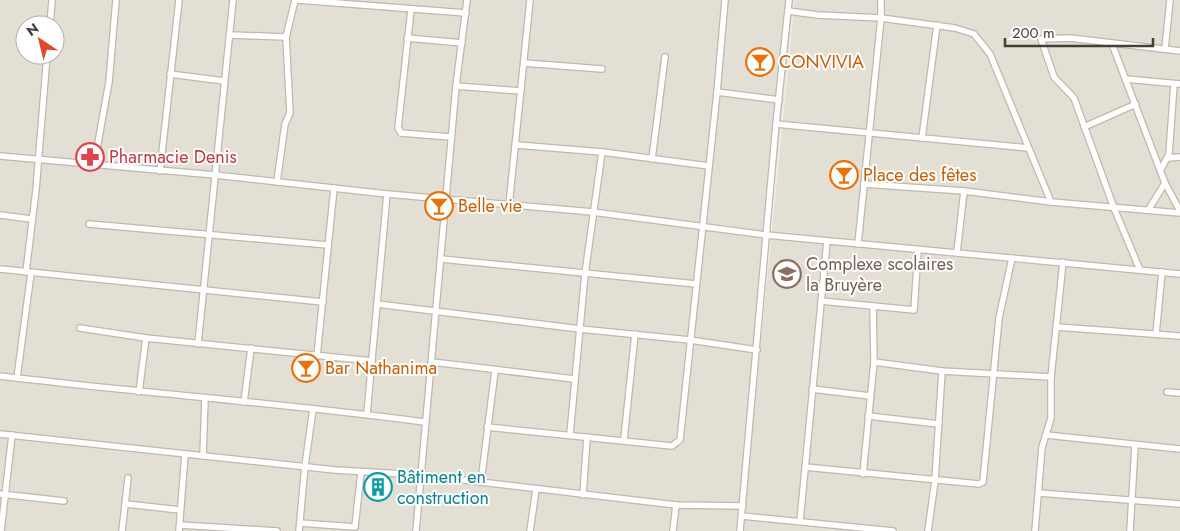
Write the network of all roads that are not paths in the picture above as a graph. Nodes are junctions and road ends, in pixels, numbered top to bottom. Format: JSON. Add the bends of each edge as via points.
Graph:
{"nodes":[{"id":1,"x":52,"y":0,"type":"edge"},
{"id":2,"x":116,"y":0,"type":"edge"},
{"id":3,"x":179,"y":0,"type":"edge"},
{"id":4,"x":233,"y":0,"type":"edge"},
{"id":5,"x":296,"y":0,"type":"edge"},
{"id":6,"x":467,"y":0,"type":"edge"},
{"id":7,"x":530,"y":0,"type":"edge"},
{"id":8,"x":724,"y":0,"type":"edge"},
{"id":9,"x":789,"y":0,"type":"edge"},
{"id":10,"x":881,"y":0,"type":"edge"},
{"id":11,"x":1170,"y":0,"type":"edge"},
{"id":12,"x":411,"y":10,"type":"junction"},
{"id":13,"x":788,"y":11,"type":"junction"},
{"id":14,"x":466,"y":13,"type":"junction"},
{"id":15,"x":51,"y":15,"type":"edge"},
{"id":16,"x":881,"y":18,"type":"junction"},
{"id":17,"x":937,"y":25,"type":"junction"},
{"id":18,"x":230,"y":35,"type":"junction"},
{"id":19,"x":286,"y":37,"type":"junction"},
{"id":20,"x":407,"y":38,"type":"junction"},
{"id":21,"x":462,"y":43,"type":"junction"},
{"id":22,"x":1112,"y":44,"type":"junction"},
{"id":23,"x":1165,"y":49,"type":"junction"},
{"id":24,"x":1180,"y":51,"type":"edge"},
{"id":25,"x":665,"y":57,"type":"dead end"},
{"id":26,"x":524,"y":63,"type":"junction"},
{"id":27,"x":46,"y":65,"type":"edge"},
{"id":28,"x":602,"y":69,"type":"dead end"},
{"id":29,"x":170,"y":74,"type":"junction"},
{"id":30,"x":1126,"y":79,"type":"junction"},
{"id":31,"x":224,"y":81,"type":"junction"},
{"id":32,"x":1177,"y":84,"type":"edge"},
{"id":33,"x":456,"y":86,"type":"junction"},
{"id":34,"x":521,"y":90,"type":"junction"},
{"id":35,"x":718,"y":92,"type":"junction"},
{"id":36,"x":779,"y":100,"type":"junction"},
{"id":37,"x":1136,"y":104,"type":"junction"},
{"id":38,"x":776,"y":124,"type":"junction"},
{"id":39,"x":1084,"y":127,"type":"junction"},
{"id":40,"x":869,"y":133,"type":"junction"},
{"id":41,"x":452,"y":137,"type":"junction"},
{"id":42,"x":922,"y":138,"type":"junction"},
{"id":43,"x":517,"y":145,"type":"junction"},
{"id":44,"x":1028,"y":148,"type":"junction"},
{"id":45,"x":602,"y":152,"type":"junction"},
{"id":46,"x":0,"y":156,"type":"edge"},
{"id":47,"x":1180,"y":157,"type":"edge"},
{"id":48,"x":1168,"y":158,"type":"junction"},
{"id":49,"x":652,"y":159,"type":"junction"},
{"id":50,"x":39,"y":161,"type":"junction"},
{"id":51,"x":94,"y":165,"type":"junction"},
{"id":52,"x":709,"y":166,"type":"junction"},
{"id":53,"x":1161,"y":168,"type":"junction"},
{"id":54,"x":160,"y":171,"type":"junction"},
{"id":55,"x":215,"y":176,"type":"junction"},
{"id":56,"x":277,"y":182,"type":"junction"},
{"id":57,"x":1165,"y":183,"type":"junction"},
{"id":58,"x":864,"y":184,"type":"junction"},
{"id":59,"x":334,"y":188,"type":"junction"},
{"id":60,"x":964,"y":191,"type":"junction"},
{"id":61,"x":387,"y":194,"type":"junction"},
{"id":62,"x":447,"y":200,"type":"junction"},
{"id":63,"x":1051,"y":202,"type":"junction"},
{"id":64,"x":509,"y":205,"type":"junction"},
{"id":65,"x":1114,"y":208,"type":"junction"},
{"id":66,"x":1149,"y":209,"type":"junction"},
{"id":67,"x":592,"y":212,"type":"junction"},
{"id":68,"x":1180,"y":212,"type":"edge"},
{"id":69,"x":0,"y":215,"type":"edge"},
{"id":70,"x":31,"y":218,"type":"junction"},
{"id":71,"x":89,"y":224,"type":"dead end"},
{"id":72,"x":703,"y":227,"type":"junction"},
{"id":73,"x":210,"y":235,"type":"junction"},
{"id":74,"x":766,"y":235,"type":"junction"},
{"id":75,"x":826,"y":241,"type":"junction"},
{"id":76,"x":858,"y":244,"type":"junction"},
{"id":77,"x":328,"y":245,"type":"junction"},
{"id":78,"x":918,"y":250,"type":"junction"},
{"id":79,"x":957,"y":252,"type":"junction"},
{"id":80,"x":1012,"y":258,"type":"junction"},
{"id":81,"x":441,"y":259,"type":"junction"},
{"id":82,"x":1063,"y":262,"type":"junction"},
{"id":83,"x":0,"y":269,"type":"edge"},
{"id":84,"x":1140,"y":270,"type":"junction"},
{"id":85,"x":28,"y":272,"type":"junction"},
{"id":86,"x":1162,"y":272,"type":"junction"},
{"id":87,"x":585,"y":274,"type":"junction"},
{"id":88,"x":1180,"y":274,"type":"edge"},
{"id":89,"x":696,"y":284,"type":"junction"},
{"id":90,"x":204,"y":290,"type":"junction"},
{"id":91,"x":821,"y":301,"type":"junction"},
{"id":92,"x":323,"y":302,"type":"junction"},
{"id":93,"x":377,"y":304,"type":"junction"},
{"id":94,"x":873,"y":306,"type":"junction"},
{"id":95,"x":436,"y":311,"type":"junction"},
{"id":96,"x":1057,"y":327,"type":"junction"},
{"id":97,"x":80,"y":328,"type":"dead end"},
{"id":98,"x":580,"y":329,"type":"junction"},
{"id":99,"x":635,"y":334,"type":"junction"},
{"id":100,"x":1156,"y":334,"type":"junction"},
{"id":101,"x":1180,"y":336,"type":"edge"},
{"id":102,"x":146,"y":338,"type":"junction"},
{"id":103,"x":690,"y":340,"type":"junction"},
{"id":104,"x":198,"y":344,"type":"junction"},
{"id":105,"x":251,"y":348,"type":"junction"},
{"id":106,"x":757,"y":350,"type":"junction"},
{"id":107,"x":317,"y":356,"type":"junction"},
{"id":108,"x":372,"y":362,"type":"junction"},
{"id":109,"x":432,"y":362,"type":"junction"},
{"id":110,"x":874,"y":362,"type":"junction"},
{"id":111,"x":495,"y":371,"type":"junction"},
{"id":112,"x":942,"y":371,"type":"junction"},
{"id":113,"x":994,"y":375,"type":"junction"},
{"id":114,"x":0,"y":376,"type":"edge"},
{"id":115,"x":1051,"y":377,"type":"junction"},
{"id":116,"x":17,"y":378,"type":"junction"},
{"id":117,"x":574,"y":379,"type":"junction"},
{"id":118,"x":812,"y":389,"type":"junction"},
{"id":119,"x":140,"y":392,"type":"junction"},
{"id":120,"x":1167,"y":392,"type":"dead end"},
{"id":121,"x":1180,"y":393,"type":"edge"},
{"id":122,"x":870,"y":396,"type":"junction"},
{"id":123,"x":205,"y":398,"type":"junction"},
{"id":124,"x":244,"y":402,"type":"junction"},
{"id":125,"x":313,"y":409,"type":"junction"},
{"id":126,"x":367,"y":414,"type":"junction"},
{"id":127,"x":868,"y":416,"type":"junction"},
{"id":128,"x":424,"y":422,"type":"junction"},
{"id":129,"x":939,"y":424,"type":"junction"},
{"id":130,"x":487,"y":426,"type":"junction"},
{"id":131,"x":0,"y":434,"type":"edge"},
{"id":132,"x":570,"y":434,"type":"junction"},
{"id":133,"x":12,"y":435,"type":"junction"},
{"id":134,"x":1046,"y":435,"type":"junction"},
{"id":135,"x":587,"y":437,"type":"junction"},
{"id":136,"x":624,"y":439,"type":"junction"},
{"id":137,"x":1135,"y":445,"type":"junction"},
{"id":138,"x":1180,"y":449,"type":"edge"},
{"id":139,"x":185,"y":454,"type":"junction"},
{"id":140,"x":204,"y":456,"type":"junction"},
{"id":141,"x":305,"y":466,"type":"junction"},
{"id":142,"x":805,"y":467,"type":"junction"},
{"id":143,"x":361,"y":472,"type":"junction"},
{"id":144,"x":863,"y":474,"type":"junction"},
{"id":145,"x":421,"y":475,"type":"junction"},
{"id":146,"x":128,"y":478,"type":"dead end"},
{"id":147,"x":935,"y":481,"type":"junction"},
{"id":148,"x":480,"y":482,"type":"junction"},
{"id":149,"x":536,"y":489,"type":"junction"},
{"id":150,"x":1039,"y":493,"type":"junction"},
{"id":151,"x":2,"y":495,"type":"edge"},
{"id":152,"x":583,"y":495,"type":"junction"},
{"id":153,"x":1132,"y":500,"type":"junction"},
{"id":154,"x":64,"y":502,"type":"dead end"},
{"id":155,"x":126,"y":504,"type":"junction"},
{"id":156,"x":1180,"y":504,"type":"edge"},
{"id":157,"x":676,"y":505,"type":"junction"},
{"id":158,"x":743,"y":506,"type":"junction"},
{"id":159,"x":180,"y":510,"type":"junction"},
{"id":160,"x":742,"y":516,"type":"junction"},
{"id":161,"x":800,"y":521,"type":"junction"},
{"id":162,"x":300,"y":523,"type":"junction"},
{"id":163,"x":180,"y":528,"type":"edge"},
{"id":164,"x":355,"y":529,"type":"edge"},
{"id":165,"x":1,"y":531,"type":"edge"},
{"id":166,"x":122,"y":531,"type":"edge"},
{"id":167,"x":277,"y":531,"type":"edge"},
{"id":168,"x":300,"y":531,"type":"edge"},
{"id":169,"x":416,"y":531,"type":"edge"},
{"id":170,"x":530,"y":531,"type":"edge"},
{"id":171,"x":673,"y":531,"type":"edge"},
{"id":172,"x":740,"y":531,"type":"edge"},
{"id":173,"x":893,"y":531,"type":"edge"},
{"id":174,"x":928,"y":531,"type":"edge"},
{"id":175,"x":1035,"y":531,"type":"edge"},
{"id":176,"x":1130,"y":531,"type":"edge"}],
"edges":[{"from":1,"to":15,"type":"street"},
{"from":2,"to":51,"type":"street","via":[[109,82]]},
{"from":3,"to":29,"type":"street"},
{"from":4,"to":18,"type":"street"},
{"from":5,"to":12,"type":"street"},
{"from":5,"to":19,"type":"street"},
{"from":6,"to":14,"type":"street"},
{"from":7,"to":26,"type":"street"},
{"from":8,"to":35,"type":"street"},
{"from":9,"to":13,"type":"street"},
{"from":10,"to":16,"type":"street"},
{"from":11,"to":23,"type":"street"},
{"from":12,"to":14,"type":"street"},
{"from":12,"to":20,"type":"street"},
{"from":13,"to":16,"type":"street"},
{"from":13,"to":36,"type":"street"},
{"from":14,"to":21,"type":"street"},
{"from":16,"to":17,"type":"street"},
{"from":16,"to":40,"type":"street"},
{"from":17,"to":42,"type":"street"},
{"from":17,"to":44,"type":"street","via":[[974,34],[985,47]]},
{"from":18,"to":19,"type":"street"},
{"from":18,"to":31,"type":"street"},
{"from":19,"to":56,"type":"street","via":[[290,113],[285,124]]},
{"from":20,"to":21,"type":"street"},
{"from":20,"to":41,"type":"street","via":[[399,130],[401,133]]},
{"from":21,"to":33,"type":"street"},
{"from":22,"to":23,"type":"street"},
{"from":22,"to":30,"type":"street"},
{"from":22,"to":39,"type":"street","via":[[1070,38],[1041,39],[1051,71],[1071,93]]},
{"from":23,"to":24,"type":"street"},
{"from":25,"to":49,"type":"street"},
{"from":26,"to":28,"type":"street"},
{"from":26,"to":34,"type":"street"},
{"from":27,"to":50,"type":"street"},
{"from":29,"to":31,"type":"street"},
{"from":29,"to":54,"type":"street"},
{"from":30,"to":32,"type":"street"},
{"from":30,"to":37,"type":"street"},
{"from":31,"to":55,"type":"street"},
{"from":32,"to":48,"type":"street"},
{"from":33,"to":34,"type":"street"},
{"from":33,"to":41,"type":"street"},
{"from":34,"to":43,"type":"street"},
{"from":35,"to":36,"type":"street"},
{"from":35,"to":52,"type":"street"},
{"from":36,"to":38,"type":"street"},
{"from":37,"to":39,"type":"street"},
{"from":37,"to":53,"type":"street"},
{"from":38,"to":40,"type":"street"},
{"from":38,"to":74,"type":"street"},
{"from":39,"to":65,"type":"street"},
{"from":40,"to":42,"type":"street"},
{"from":40,"to":58,"type":"street"},
{"from":41,"to":62,"type":"street"},
{"from":42,"to":44,"type":"street"},
{"from":43,"to":45,"type":"street"},
{"from":43,"to":64,"type":"street"},
{"from":44,"to":63,"type":"street"},
{"from":45,"to":49,"type":"street"},
{"from":45,"to":67,"type":"street"},
{"from":46,"to":50,"type":"street"},
{"from":47,"to":48,"type":"street"},
{"from":48,"to":53,"type":"street"},
{"from":49,"to":52,"type":"street"},
{"from":50,"to":51,"type":"street"},
{"from":50,"to":70,"type":"street"},
{"from":51,"to":54,"type":"street"},
{"from":52,"to":72,"type":"street"},
{"from":53,"to":57,"type":"street"},
{"from":54,"to":55,"type":"street"},
{"from":55,"to":56,"type":"street"},
{"from":55,"to":73,"type":"street"},
{"from":56,"to":59,"type":"street"},
{"from":57,"to":66,"type":"street"},
{"from":57,"to":68,"type":"street"},
{"from":58,"to":60,"type":"street"},
{"from":58,"to":76,"type":"street"},
{"from":59,"to":61,"type":"street"},
{"from":59,"to":77,"type":"street"},
{"from":60,"to":63,"type":"street"},
{"from":60,"to":79,"type":"street"},
{"from":61,"to":62,"type":"street"},
{"from":61,"to":93,"type":"street"},
{"from":62,"to":64,"type":"street"},
{"from":62,"to":81,"type":"street"},
{"from":63,"to":65,"type":"street"},
{"from":64,"to":67,"type":"street"},
{"from":65,"to":66,"type":"street"},
{"from":65,"to":84,"type":"street"},
{"from":66,"to":68,"type":"street"},
{"from":67,"to":72,"type":"street"},
{"from":67,"to":87,"type":"street"},
{"from":69,"to":70,"type":"street"},
{"from":70,"to":85,"type":"street"},
{"from":71,"to":73,"type":"street"},
{"from":72,"to":74,"type":"street"},
{"from":72,"to":89,"type":"street"},
{"from":73,"to":77,"type":"street"},
{"from":73,"to":90,"type":"street"},
{"from":74,"to":75,"type":"street"},
{"from":74,"to":106,"type":"street"},
{"from":75,"to":76,"type":"street"},
{"from":75,"to":91,"type":"street"},
{"from":76,"to":78,"type":"street"},
{"from":77,"to":92,"type":"street"},
{"from":78,"to":79,"type":"street"},
{"from":78,"to":94,"type":"street","via":[[914,310]]},
{"from":79,"to":80,"type":"street"},
{"from":80,"to":82,"type":"street"},
{"from":80,"to":113,"type":"street","via":[[999,318]]},
{"from":81,"to":87,"type":"street"},
{"from":81,"to":95,"type":"street"},
{"from":82,"to":84,"type":"street"},
{"from":82,"to":96,"type":"street"},
{"from":83,"to":85,"type":"street"},
{"from":84,"to":86,"type":"street"},
{"from":85,"to":90,"type":"street"},
{"from":85,"to":116,"type":"street"},
{"from":86,"to":88,"type":"street"},
{"from":86,"to":100,"type":"street"},
{"from":87,"to":89,"type":"street"},
{"from":87,"to":98,"type":"street"},
{"from":89,"to":103,"type":"street"},
{"from":90,"to":92,"type":"street"},
{"from":90,"to":104,"type":"street"},
{"from":91,"to":94,"type":"street"},
{"from":91,"to":118,"type":"street"},
{"from":92,"to":107,"type":"street"},
{"from":93,"to":95,"type":"street"},
{"from":93,"to":108,"type":"street"},
{"from":94,"to":110,"type":"street"},
{"from":95,"to":98,"type":"street"},
{"from":95,"to":109,"type":"street"},
{"from":96,"to":100,"type":"street"},
{"from":96,"to":115,"type":"street"},
{"from":97,"to":102,"type":"street"},
{"from":98,"to":99,"type":"street"},
{"from":98,"to":117,"type":"street"},
{"from":99,"to":103,"type":"street"},
{"from":99,"to":136,"type":"street"},
{"from":100,"to":101,"type":"street"},
{"from":102,"to":104,"type":"street"},
{"from":102,"to":119,"type":"street"},
{"from":103,"to":106,"type":"street"},
{"from":103,"to":136,"type":"street","via":[[680,440],[672,446]]},
{"from":104,"to":105,"type":"street"},
{"from":105,"to":107,"type":"street"},
{"from":105,"to":124,"type":"street"},
{"from":106,"to":158,"type":"street"},
{"from":107,"to":108,"type":"street"},
{"from":108,"to":126,"type":"street"},
{"from":109,"to":111,"type":"street"},
{"from":109,"to":128,"type":"street"},
{"from":110,"to":112,"type":"street"},
{"from":110,"to":122,"type":"street"},
{"from":111,"to":117,"type":"street"},
{"from":111,"to":130,"type":"street"},
{"from":112,"to":113,"type":"street"},
{"from":112,"to":129,"type":"street"},
{"from":113,"to":115,"type":"street"},
{"from":113,"to":147,"type":"street","via":[[983,482]]},
{"from":114,"to":116,"type":"street"},
{"from":115,"to":134,"type":"street","via":[[1051,418]]},
{"from":116,"to":119,"type":"street"},
{"from":117,"to":132,"type":"street"},
{"from":118,"to":122,"type":"street"},
{"from":118,"to":142,"type":"street"},
{"from":119,"to":123,"type":"street"},
{"from":120,"to":121,"type":"street"},
{"from":122,"to":127,"type":"street"},
{"from":123,"to":124,"type":"street"},
{"from":123,"to":140,"type":"street"},
{"from":124,"to":125,"type":"street"},
{"from":125,"to":126,"type":"street"},
{"from":125,"to":141,"type":"street"},
{"from":126,"to":128,"type":"street"},
{"from":127,"to":129,"type":"street"},
{"from":127,"to":144,"type":"street"},
{"from":128,"to":145,"type":"street"},
{"from":129,"to":147,"type":"street"},
{"from":130,"to":132,"type":"street"},
{"from":130,"to":148,"type":"street"},
{"from":131,"to":133,"type":"street"},
{"from":132,"to":135,"type":"street"},
{"from":133,"to":139,"type":"street"},
{"from":133,"to":151,"type":"street"},
{"from":134,"to":137,"type":"street"},
{"from":134,"to":150,"type":"street","via":[[1041,453]]},
{"from":135,"to":136,"type":"street"},
{"from":135,"to":152,"type":"street"},
{"from":137,"to":138,"type":"street"},
{"from":137,"to":153,"type":"street"},
{"from":139,"to":140,"type":"street"},
{"from":139,"to":159,"type":"street"},
{"from":140,"to":141,"type":"street"},
{"from":141,"to":143,"type":"street"},
{"from":141,"to":162,"type":"street"},
{"from":142,"to":144,"type":"street"},
{"from":142,"to":161,"type":"street"},
{"from":143,"to":145,"type":"street"},
{"from":143,"to":164,"type":"street"},
{"from":144,"to":147,"type":"street"},
{"from":145,"to":148,"type":"street"},
{"from":145,"to":169,"type":"street"},
{"from":146,"to":155,"type":"street"},
{"from":147,"to":174,"type":"street"},
{"from":148,"to":149,"type":"street"},
{"from":149,"to":152,"type":"street"},
{"from":149,"to":170,"type":"street"},
{"from":150,"to":153,"type":"street"},
{"from":150,"to":175,"type":"street"},
{"from":151,"to":154,"type":"street"},
{"from":151,"to":165,"type":"street"},
{"from":152,"to":157,"type":"street"},
{"from":153,"to":156,"type":"street"},
{"from":153,"to":176,"type":"street"},
{"from":155,"to":159,"type":"street"},
{"from":155,"to":166,"type":"street"},
{"from":157,"to":158,"type":"street"},
{"from":157,"to":171,"type":"street"},
{"from":158,"to":160,"type":"street"},
{"from":159,"to":163,"type":"street"},
{"from":160,"to":161,"type":"street"},
{"from":160,"to":172,"type":"street"},
{"from":161,"to":173,"type":"street"},
{"from":162,"to":164,"type":"street"},
{"from":162,"to":168,"type":"street"},
{"from":163,"to":167,"type":"street"}]}
